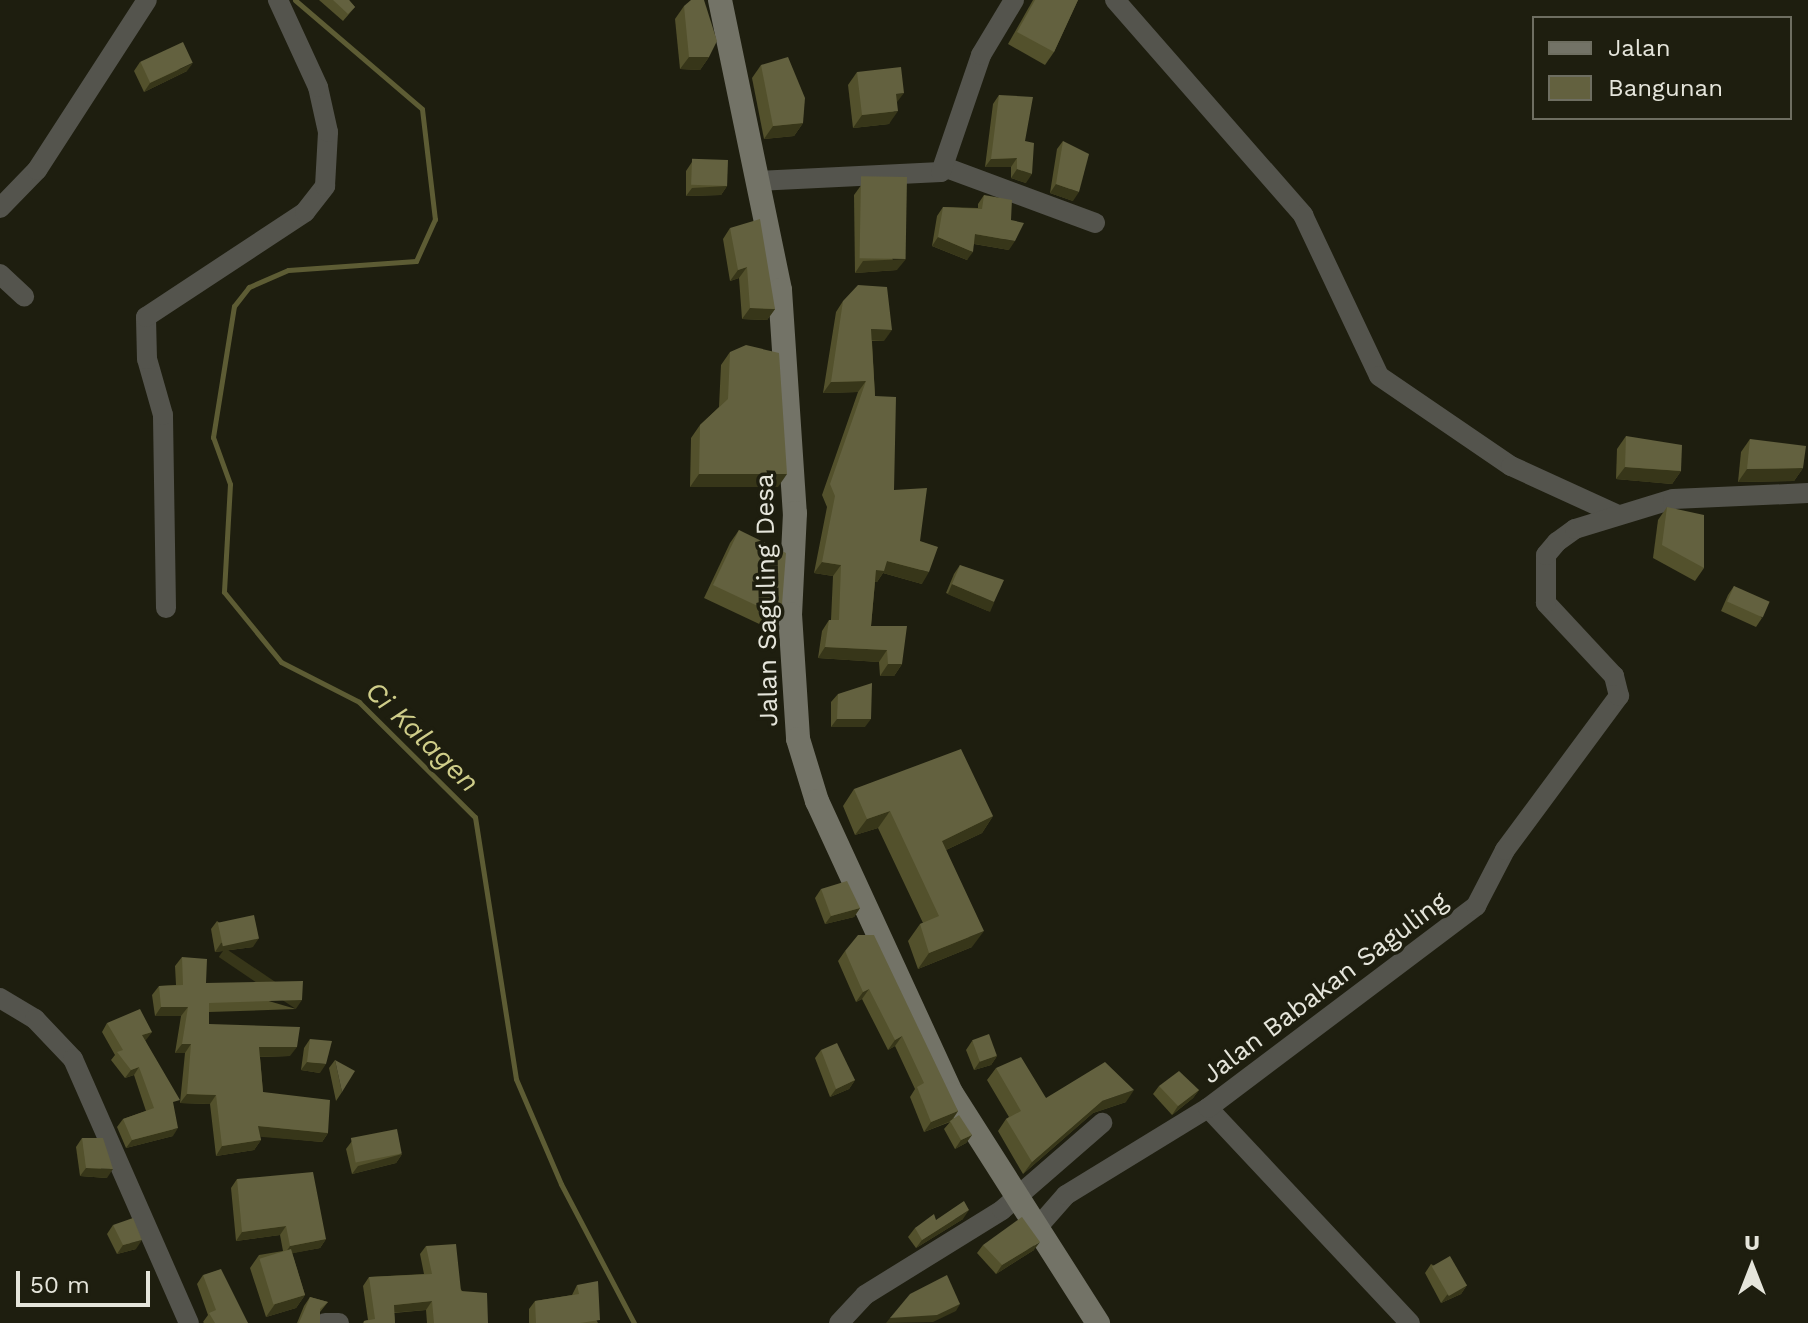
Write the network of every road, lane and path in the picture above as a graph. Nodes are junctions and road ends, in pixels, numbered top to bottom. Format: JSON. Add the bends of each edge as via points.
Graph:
{"nodes":[{"id":1,"x":147,"y":0,"type":"edge"},
{"id":2,"x":278,"y":0,"type":"edge"},
{"id":3,"x":720,"y":0,"type":"edge"},
{"id":4,"x":1014,"y":0,"type":"edge"},
{"id":5,"x":1115,"y":0,"type":"edge"},
{"id":6,"x":944,"y":167,"type":"junction"},
{"id":7,"x":756,"y":181,"type":"junction"},
{"id":8,"x":0,"y":208,"type":"edge"},
{"id":9,"x":1095,"y":223,"type":"dead end"},
{"id":10,"x":0,"y":274,"type":"edge"},
{"id":11,"x":24,"y":296,"type":"dead end"},
{"id":12,"x":1808,"y":493,"type":"edge"},
{"id":13,"x":1616,"y":514,"type":"junction"},
{"id":14,"x":166,"y":608,"type":"dead end"},
{"id":15,"x":0,"y":998,"type":"edge"},
{"id":16,"x":1208,"y":1108,"type":"junction"},
{"id":17,"x":1102,"y":1123,"type":"dead end"},
{"id":18,"x":1019,"y":1196,"type":"junction"},
{"id":19,"x":1037,"y":1228,"type":"junction"},
{"id":20,"x":189,"y":1323,"type":"edge"},
{"id":21,"x":325,"y":1323,"type":"edge"},
{"id":22,"x":339,"y":1323,"type":"edge"},
{"id":23,"x":839,"y":1323,"type":"edge"},
{"id":24,"x":1098,"y":1323,"type":"edge"},
{"id":25,"x":1410,"y":1323,"type":"edge"}],
"edges":[{"from":1,"to":8,"type":"street","via":[[37,170]]},
{"from":2,"to":14,"type":"street","via":[[318,87],[328,132],[325,186],[305,212],[146,317],[147,359],[163,415]]},
{"from":3,"to":7,"type":"street","name":"Jalan Saguling Desa"},
{"from":4,"to":6,"type":"street","via":[[981,55]]},
{"from":5,"to":13,"type":"street","via":[[1303,215],[1379,376],[1511,466]]},
{"from":6,"to":7,"type":"street"},
{"from":6,"to":9,"type":"street"},
{"from":7,"to":18,"type":"street","name":"Jalan Saguling Desa","via":[[780,290],[789,395],[798,739],[817,801],[952,1094]]},
{"from":10,"to":11,"type":"street"},
{"from":12,"to":13,"type":"street","via":[[1781,500],[1699,496]]},
{"from":13,"to":16,"type":"street","name":"Jalan Babakan Saguling","via":[[1557,542],[1543,579],[1555,620],[1614,676],[1619,696],[1457,926]]},
{"from":15,"to":20,"type":"street","via":[[35,1019],[73,1059]]},
{"from":16,"to":19,"type":"street","name":"Jalan Babakan Saguling","via":[[1106,1166]]},
{"from":16,"to":25,"type":"street"},
{"from":17,"to":18,"type":"street"},
{"from":18,"to":19,"type":"street","name":"Jalan Saguling Desa"},
{"from":18,"to":23,"type":"street","via":[[865,1295]]},
{"from":19,"to":24,"type":"street","name":"Jalan Saguling Desa"},
{"from":21,"to":22,"type":"street"}]}
